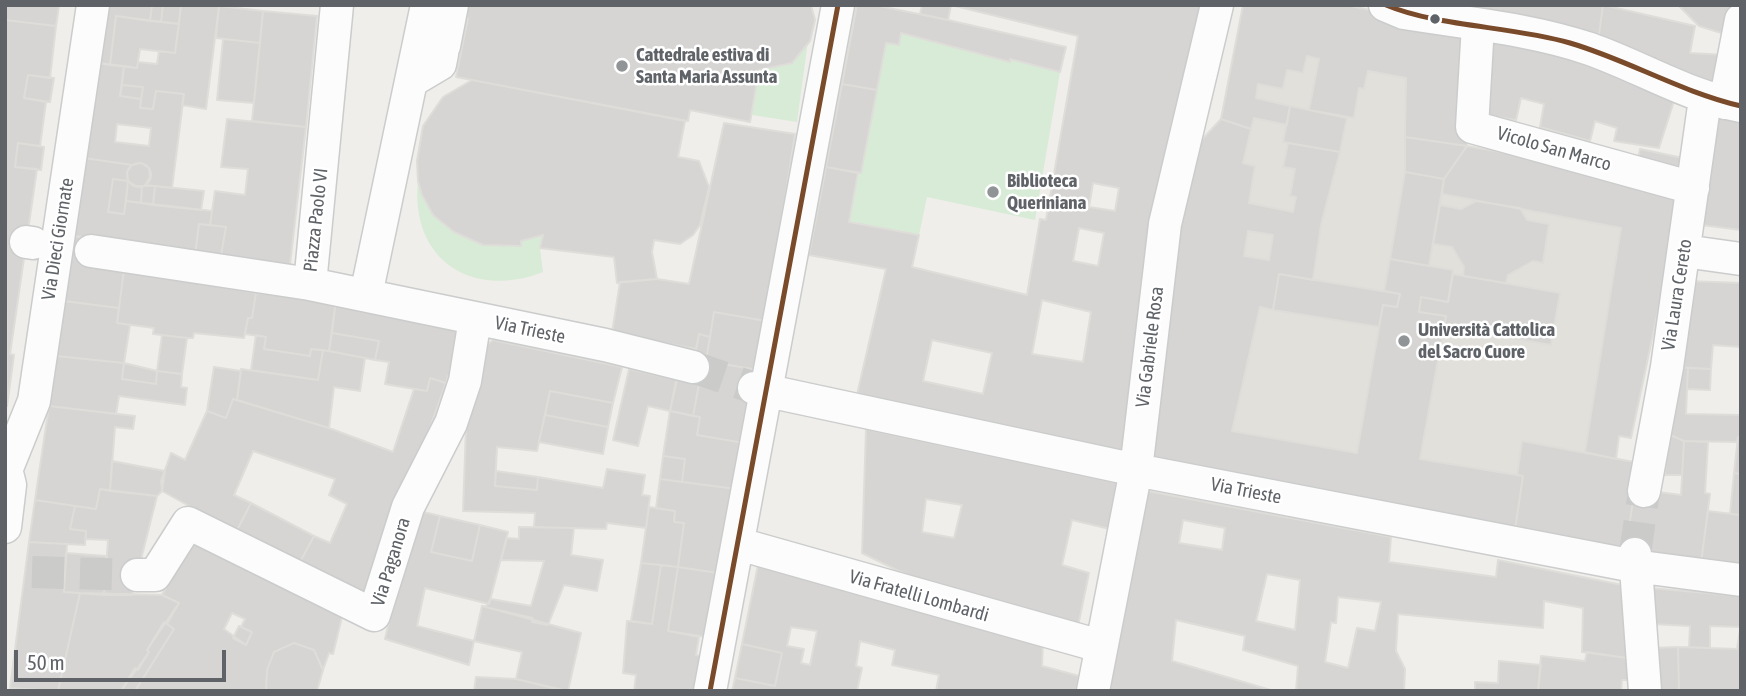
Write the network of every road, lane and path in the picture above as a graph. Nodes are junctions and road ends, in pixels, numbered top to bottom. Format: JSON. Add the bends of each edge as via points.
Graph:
{"nodes":[{"id":1,"x":93,"y":5,"type":"edge"},
{"id":2,"x":427,"y":5,"type":"edge"},
{"id":3,"x":452,"y":5,"type":"edge"},
{"id":4,"x":838,"y":5,"type":"edge"},
{"id":5,"x":1217,"y":5,"type":"edge"},
{"id":6,"x":1385,"y":5,"type":"edge"},
{"id":7,"x":327,"y":6,"type":"edge"},
{"id":8,"x":1741,"y":20,"type":"edge"},
{"id":9,"x":1478,"y":25,"type":"junction"},
{"id":10,"x":413,"y":80,"type":"junction"},
{"id":11,"x":1723,"y":102,"type":"edge"},
{"id":12,"x":1693,"y":188,"type":"junction"},
{"id":13,"x":91,"y":251,"type":"dead end"},
{"id":14,"x":1684,"y":251,"type":"junction"},
{"id":15,"x":1741,"y":259,"type":"edge"},
{"id":16,"x":310,"y":284,"type":"junction"},
{"id":17,"x":366,"y":295,"type":"junction"},
{"id":18,"x":475,"y":319,"type":"junction"},
{"id":19,"x":693,"y":367,"type":"tunnel mouth"},
{"id":20,"x":760,"y":390,"type":"junction"},
{"id":21,"x":6,"y":467,"type":"edge"},
{"id":22,"x":1136,"y":470,"type":"junction"},
{"id":23,"x":1644,"y":491,"type":"tunnel mouth"},
{"id":24,"x":5,"y":527,"type":"edge"},
{"id":25,"x":739,"y":544,"type":"junction"},
{"id":26,"x":1634,"y":560,"type":"junction"},
{"id":27,"x":137,"y":575,"type":"tunnel mouth"},
{"id":28,"x":1741,"y":580,"type":"edge"},
{"id":29,"x":1100,"y":646,"type":"junction"},
{"id":30,"x":710,"y":691,"type":"edge"},
{"id":31,"x":1093,"y":691,"type":"edge"},
{"id":32,"x":1645,"y":691,"type":"edge"}],
"edges":[{"from":1,"to":21,"type":"street","name":"Via Dieci Giornate","via":[[34,401]]},
{"from":2,"to":10,"type":"street"},
{"from":3,"to":10,"type":"street","via":[[440,64]]},
{"from":4,"to":20,"type":"street"},
{"from":5,"to":22,"type":"street","name":"Via Gabriele Rosa","via":[[1165,223]]},
{"from":6,"to":9,"type":"street","via":[[1405,13]]},
{"from":7,"to":16,"type":"street","name":"Piazza Paolo VI"},
{"from":8,"to":11,"type":"street","name":"Via Laura Cereto"},
{"from":9,"to":11,"type":"street","via":[[1590,49]]},
{"from":9,"to":12,"type":"street","name":"Vicolo San Marco","via":[[1472,127]]},
{"from":10,"to":17,"type":"street"},
{"from":11,"to":12,"type":"street","name":"Via Laura Cereto"},
{"from":12,"to":14,"type":"street","name":"Via Laura Cereto"},
{"from":13,"to":16,"type":"street"},
{"from":14,"to":15,"type":"street"},
{"from":14,"to":23,"type":"street","name":"Via Laura Cereto"},
{"from":16,"to":17,"type":"street","name":"Piazza Paolo VI"},
{"from":17,"to":18,"type":"street","name":"Via Trieste"},
{"from":18,"to":19,"type":"street","name":"Via Trieste"},
{"from":18,"to":27,"type":"street","name":"Via Paganora","via":[[465,381],[451,423],[408,507],[374,615],[188,523],[155,575]]},
{"from":20,"to":22,"type":"street","name":"Via Trieste"},
{"from":20,"to":25,"type":"street"},
{"from":21,"to":24,"type":"street","name":"Via Dieci Giornate","via":[[10,485]]},
{"from":22,"to":26,"type":"street","name":"Via Trieste"},
{"from":22,"to":29,"type":"street","name":"Via Gabriele Rosa"},
{"from":25,"to":29,"type":"street","name":"Via Fratelli Lombardi"},
{"from":25,"to":30,"type":"street"},
{"from":26,"to":28,"type":"street","name":"Via Trieste"},
{"from":26,"to":32,"type":"street"},
{"from":29,"to":31,"type":"street","name":"Via Gabriele Rosa"}]}
